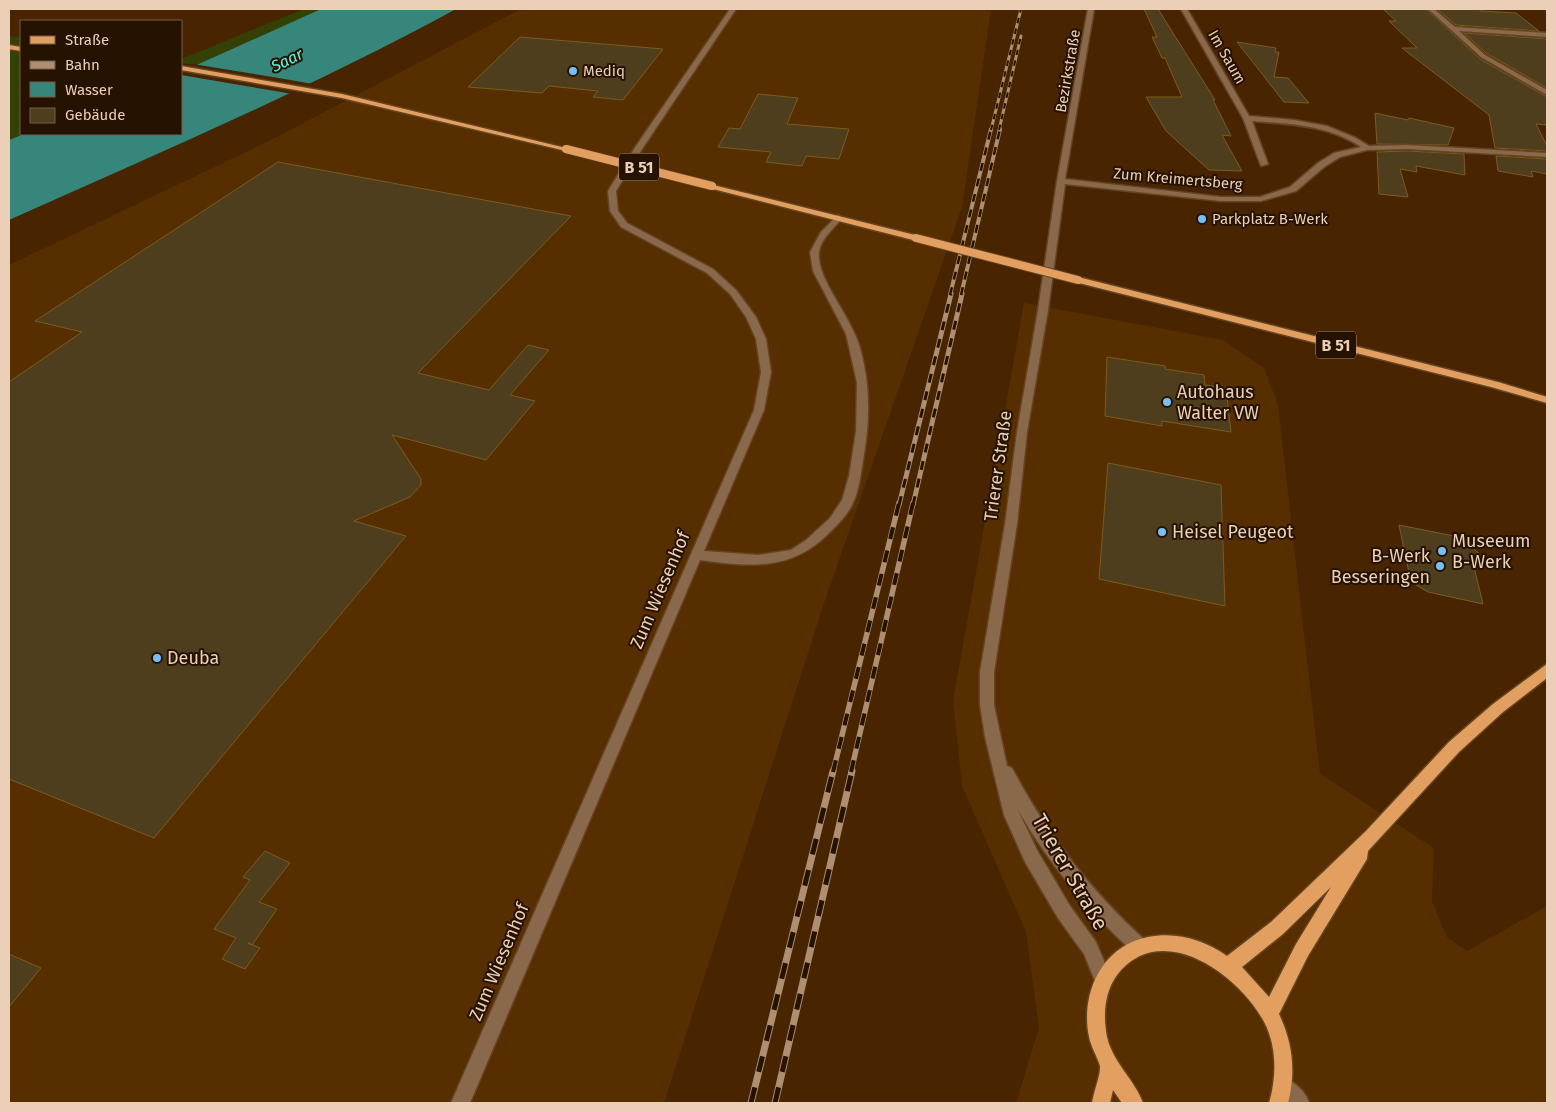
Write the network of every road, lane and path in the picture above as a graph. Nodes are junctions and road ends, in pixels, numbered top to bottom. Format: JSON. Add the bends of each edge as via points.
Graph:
{"nodes":[{"id":1,"x":733,"y":9,"type":"edge"},
{"id":2,"x":1091,"y":9,"type":"edge"},
{"id":3,"x":1184,"y":9,"type":"edge"},
{"id":4,"x":1430,"y":9,"type":"edge"},
{"id":5,"x":1454,"y":29,"type":"junction"},
{"id":6,"x":1547,"y":35,"type":"edge"},
{"id":7,"x":182,"y":68,"type":"edge"},
{"id":8,"x":1545,"y":91,"type":"edge"},
{"id":9,"x":1247,"y":118,"type":"junction"},
{"id":10,"x":1367,"y":148,"type":"junction"},
{"id":11,"x":1547,"y":155,"type":"edge"},
{"id":12,"x":1264,"y":164,"type":"dead end"},
{"id":13,"x":1061,"y":181,"type":"junction"},
{"id":14,"x":838,"y":218,"type":"junction"},
{"id":15,"x":1547,"y":401,"type":"edge"},
{"id":16,"x":697,"y":555,"type":"junction"},
{"id":17,"x":1547,"y":670,"type":"edge"},
{"id":18,"x":998,"y":755,"type":"junction"},
{"id":19,"x":1372,"y":836,"type":"junction"},
{"id":20,"x":1139,"y":946,"type":"junction"},
{"id":21,"x":1228,"y":967,"type":"junction"},
{"id":22,"x":1102,"y":980,"type":"junction"},
{"id":23,"x":1269,"y":1015,"type":"junction"},
{"id":24,"x":1110,"y":1069,"type":"junction"},
{"id":25,"x":1281,"y":1095,"type":"edge"},
{"id":26,"x":460,"y":1103,"type":"edge"},
{"id":27,"x":1101,"y":1103,"type":"edge"},
{"id":28,"x":1134,"y":1103,"type":"edge"},
{"id":29,"x":1300,"y":1103,"type":"edge"}],
"edges":[{"from":1,"to":16,"type":"street","name":"Zum Wiesenhof","via":[[612,191],[614,211],[624,225],[710,272],[734,292],[751,317],[760,339],[766,372],[759,410]]},
{"from":2,"to":13,"type":"street","name":"Bezirkstraße"},
{"from":3,"to":9,"type":"street","name":"Im Saum"},
{"from":4,"to":5,"type":"street"},
{"from":5,"to":6,"type":"street"},
{"from":5,"to":8,"type":"street","via":[[1483,56]]},
{"from":7,"to":14,"type":"main road","number":"B 51","bridge":true,"via":[[271,82],[423,114]]},
{"from":9,"to":10,"type":"street","via":[[1333,129],[1344,132]]},
{"from":9,"to":12,"type":"street","name":"Im Saum"},
{"from":10,"to":11,"type":"street","name":"Zum Kreimertsberg","via":[[1416,147]]},
{"from":10,"to":13,"type":"street","name":"Zum Kreimertsberg","via":[[1337,156],[1321,164],[1293,190],[1261,199],[1212,199]]},
{"from":13,"to":18,"type":"street","name":"Trierer Straße","via":[[987,672],[988,705]]},
{"from":14,"to":15,"type":"main road","number":"B 51","bridge":true},
{"from":14,"to":16,"type":"street","via":[[817,243],[814,252],[816,266],[850,332],[863,391],[864,428],[854,485],[843,512],[815,541],[796,553],[762,560],[734,561]]},
{"from":16,"to":26,"type":"street","name":"Zum Wiesenhof"},
{"from":17,"to":19,"type":"main road","via":[[1454,747]]},
{"from":18,"to":20,"type":"street","name":"Trierer Straße","via":[[1028,815],[1061,864],[1096,906]]},
{"from":18,"to":22,"type":"street","name":"Trierer Straße","via":[[1012,815],[1059,904],[1090,948]]},
{"from":19,"to":21,"type":"main road","via":[[1277,928]]},
{"from":19,"to":23,"type":"main road","via":[[1302,950]]},
{"from":20,"to":21,"type":"main road","via":[[1160,942],[1182,945],[1206,953]]},
{"from":20,"to":22,"type":"main road","via":[[1117,959]]},
{"from":21,"to":23,"type":"main road","via":[[1251,989]]},
{"from":22,"to":24,"type":"main road","via":[[1096,1006],[1098,1037]]},
{"from":23,"to":25,"type":"main road","via":[[1280,1038],[1284,1063]]},
{"from":24,"to":27,"type":"main road"},
{"from":24,"to":28,"type":"main road"},
{"from":25,"to":29,"type":"street"}]}
